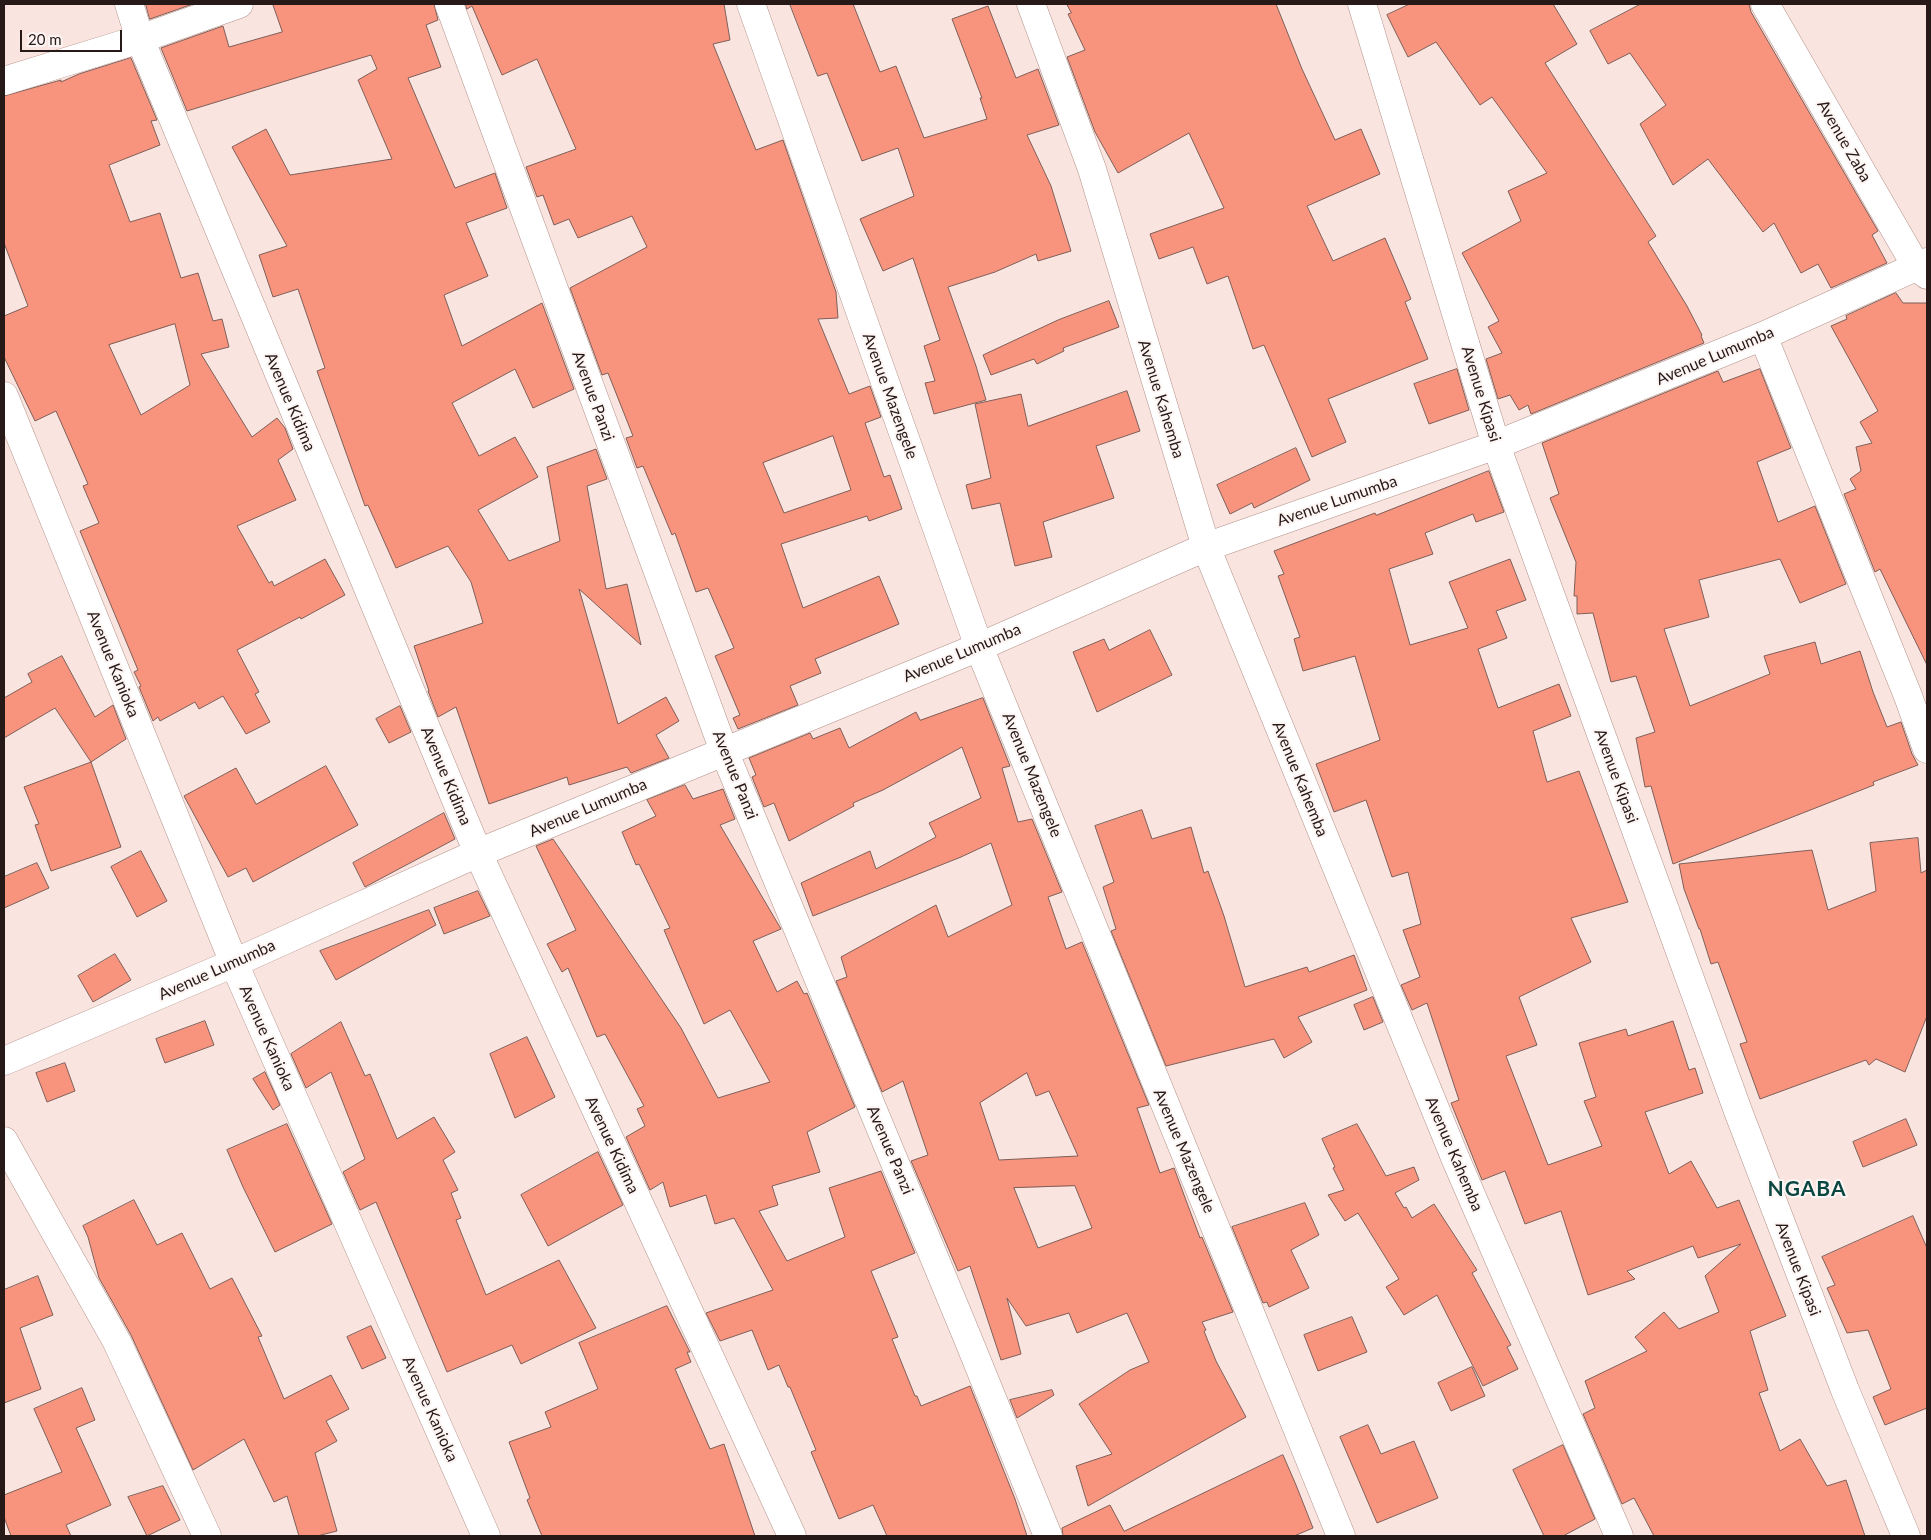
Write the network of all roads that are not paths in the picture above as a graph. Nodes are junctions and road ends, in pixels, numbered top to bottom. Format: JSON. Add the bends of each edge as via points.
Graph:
{"nodes":[{"id":1,"x":129,"y":4,"type":"edge"},
{"id":2,"x":238,"y":4,"type":"edge"},
{"id":3,"x":449,"y":4,"type":"edge"},
{"id":4,"x":751,"y":4,"type":"edge"},
{"id":5,"x":1031,"y":4,"type":"edge"},
{"id":6,"x":1362,"y":4,"type":"edge"},
{"id":7,"x":1765,"y":4,"type":"edge"},
{"id":8,"x":140,"y":39,"type":"junction"},
{"id":9,"x":4,"y":81,"type":"edge"},
{"id":10,"x":1924,"y":268,"type":"edge"},
{"id":11,"x":1763,"y":336,"type":"junction"},
{"id":12,"x":4,"y":396,"type":"edge"},
{"id":13,"x":1496,"y":446,"type":"junction"},
{"id":14,"x":1206,"y":547,"type":"junction"},
{"id":15,"x":979,"y":647,"type":"junction"},
{"id":16,"x":1927,"y":749,"type":"edge"},
{"id":17,"x":724,"y":751,"type":"junction"},
{"id":18,"x":478,"y":853,"type":"junction"},
{"id":19,"x":234,"y":963,"type":"junction"},
{"id":20,"x":4,"y":1061,"type":"edge"},
{"id":21,"x":4,"y":1141,"type":"edge"},
{"id":22,"x":207,"y":1536,"type":"edge"},
{"id":23,"x":486,"y":1536,"type":"edge"},
{"id":24,"x":792,"y":1536,"type":"edge"},
{"id":25,"x":1048,"y":1536,"type":"edge"},
{"id":26,"x":1341,"y":1536,"type":"edge"},
{"id":27,"x":1619,"y":1536,"type":"edge"},
{"id":28,"x":1906,"y":1536,"type":"edge"}],
"edges":[{"from":1,"to":8,"type":"street","name":"Avenue Kidima"},
{"from":2,"to":8,"type":"street"},
{"from":3,"to":17,"type":"street","name":"Avenue Panzi"},
{"from":4,"to":15,"type":"street","name":"Avenue Mazengele"},
{"from":5,"to":14,"type":"street","name":"Avenue Kahemba","via":[[1092,168]]},
{"from":6,"to":13,"type":"street","name":"Avenue Kipasi"},
{"from":7,"to":10,"type":"street","name":"Avenue Zaba"},
{"from":8,"to":9,"type":"street"},
{"from":8,"to":18,"type":"street","name":"Avenue Kidima"},
{"from":10,"to":11,"type":"street","name":"Avenue Lumumba"},
{"from":11,"to":13,"type":"street","name":"Avenue Lumumba"},
{"from":11,"to":16,"type":"street"},
{"from":12,"to":19,"type":"street","name":"Avenue Kanioka"},
{"from":13,"to":14,"type":"street","name":"Avenue Lumumba"},
{"from":13,"to":28,"type":"street","name":"Avenue Kipasi","via":[[1738,1111],[1844,1390]]},
{"from":14,"to":15,"type":"street","name":"Avenue Lumumba"},
{"from":14,"to":27,"type":"street","name":"Avenue Kahemba","via":[[1456,1160]]},
{"from":15,"to":17,"type":"street","name":"Avenue Lumumba"},
{"from":15,"to":26,"type":"street","name":"Avenue Mazengele"},
{"from":17,"to":18,"type":"street","name":"Avenue Lumumba"},
{"from":17,"to":25,"type":"street","name":"Avenue Panzi"},
{"from":18,"to":19,"type":"street","name":"Avenue Lumumba"},
{"from":18,"to":24,"type":"street","name":"Avenue Kidima"},
{"from":19,"to":20,"type":"street","name":"Avenue Lumumba"},
{"from":19,"to":23,"type":"street","name":"Avenue Kanioka"},
{"from":21,"to":22,"type":"street","via":[[117,1342]]}]}
